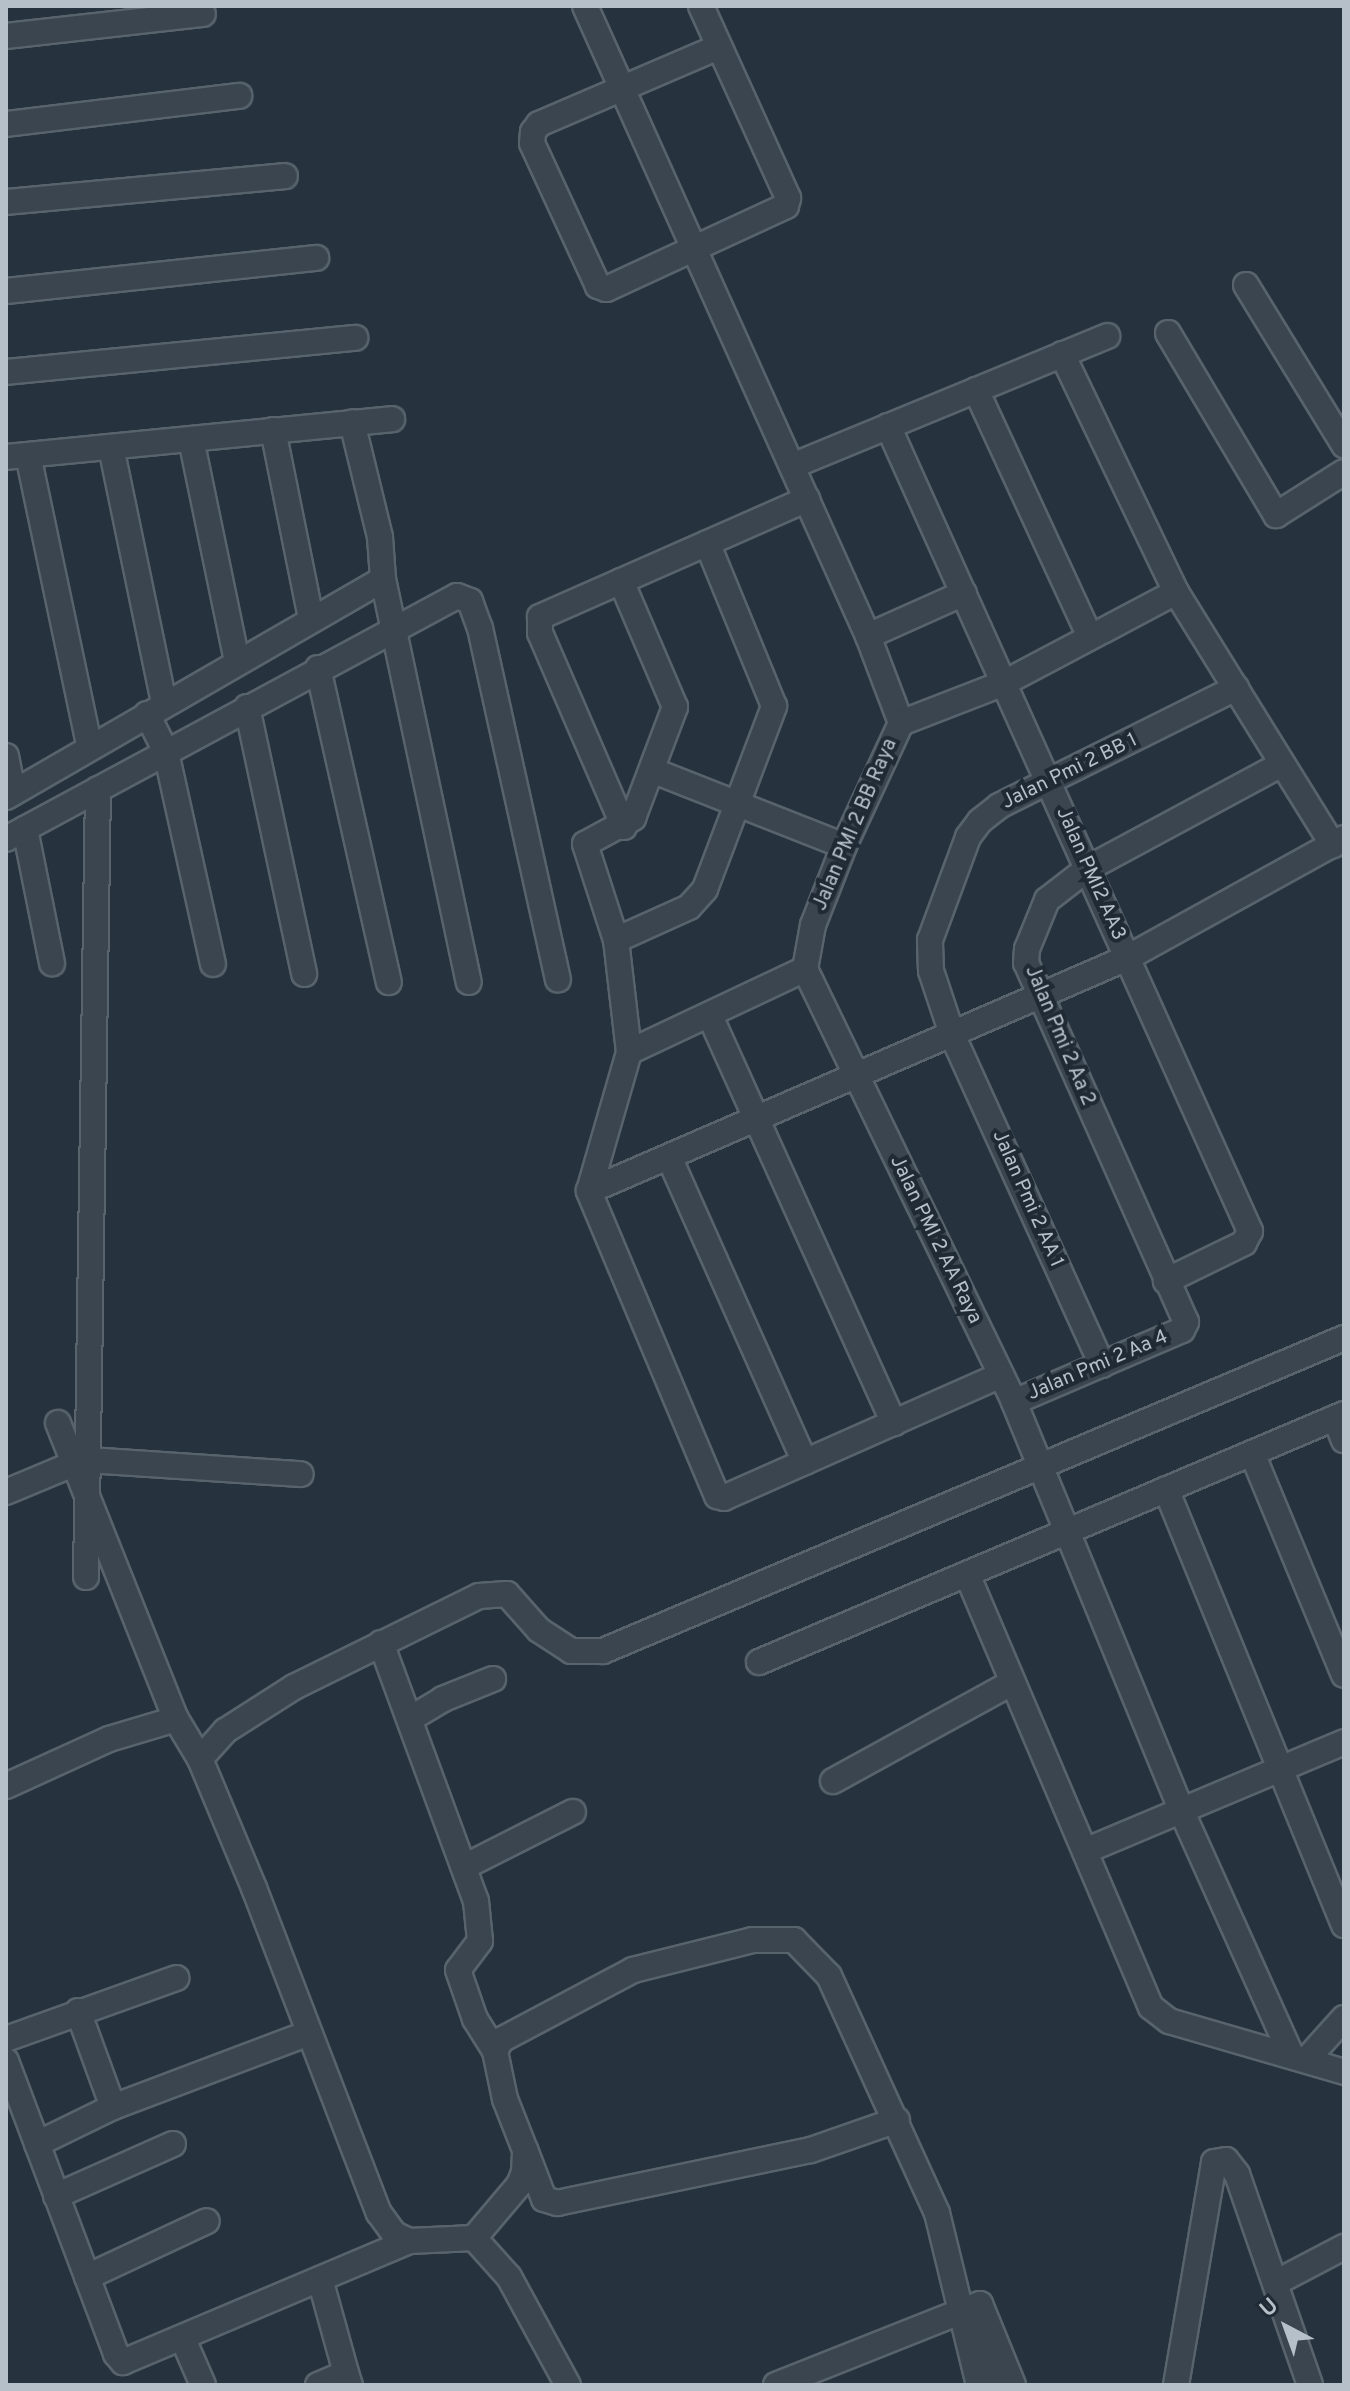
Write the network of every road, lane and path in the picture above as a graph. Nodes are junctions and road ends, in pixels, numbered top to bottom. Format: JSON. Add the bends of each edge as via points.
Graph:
{"nodes":[{"id":1,"x":585,"y":6,"type":"edge"},
{"id":2,"x":701,"y":6,"type":"edge"},
{"id":3,"x":203,"y":14,"type":"dead end"},
{"id":4,"x":6,"y":36,"type":"edge"},
{"id":5,"x":719,"y":47,"type":"junction"},
{"id":6,"x":625,"y":90,"type":"junction"},
{"id":7,"x":239,"y":96,"type":"dead end"},
{"id":8,"x":6,"y":124,"type":"edge"},
{"id":9,"x":285,"y":176,"type":"dead end"},
{"id":10,"x":6,"y":202,"type":"edge"},
{"id":11,"x":696,"y":249,"type":"junction"},
{"id":12,"x":316,"y":258,"type":"dead end"},
{"id":13,"x":1246,"y":285,"type":"dead end"},
{"id":14,"x":6,"y":291,"type":"edge"},
{"id":15,"x":1168,"y":333,"type":"dead end"},
{"id":16,"x":1107,"y":336,"type":"dead end"},
{"id":17,"x":355,"y":338,"type":"dead end"},
{"id":18,"x":1062,"y":354,"type":"junction"},
{"id":19,"x":6,"y":372,"type":"edge"},
{"id":20,"x":976,"y":390,"type":"junction"},
{"id":21,"x":392,"y":419,"type":"dead end"},
{"id":22,"x":352,"y":422,"type":"junction"},
{"id":23,"x":888,"y":426,"type":"junction"},
{"id":24,"x":273,"y":430,"type":"junction"},
{"id":25,"x":191,"y":439,"type":"junction"},
{"id":26,"x":1344,"y":445,"type":"edge"},
{"id":27,"x":111,"y":447,"type":"junction"},
{"id":28,"x":17,"y":456,"type":"edge"},
{"id":29,"x":792,"y":466,"type":"junction"},
{"id":30,"x":1344,"y":472,"type":"edge"},
{"id":31,"x":807,"y":499,"type":"junction"},
{"id":32,"x":707,"y":543,"type":"junction"},
{"id":33,"x":383,"y":579,"type":"junction"},
{"id":34,"x":621,"y":581,"type":"junction"},
{"id":35,"x":1176,"y":592,"type":"junction"},
{"id":36,"x":964,"y":593,"type":"junction"},
{"id":37,"x":311,"y":619,"type":"junction"},
{"id":38,"x":393,"y":627,"type":"junction"},
{"id":39,"x":868,"y":636,"type":"junction"},
{"id":40,"x":1090,"y":637,"type":"junction"},
{"id":41,"x":237,"y":662,"type":"junction"},
{"id":42,"x":318,"y":668,"type":"junction"},
{"id":43,"x":1004,"y":683,"type":"junction"},
{"id":44,"x":1236,"y":688,"type":"junction"},
{"id":45,"x":247,"y":707,"type":"junction"},
{"id":46,"x":156,"y":709,"type":"junction"},
{"id":47,"x":901,"y":723,"type":"junction"},
{"id":48,"x":90,"y":748,"type":"junction"},
{"id":49,"x":166,"y":752,"type":"junction"},
{"id":50,"x":6,"y":756,"type":"edge"},
{"id":51,"x":1282,"y":764,"type":"junction"},
{"id":52,"x":654,"y":771,"type":"junction"},
{"id":53,"x":1049,"y":784,"type":"junction"},
{"id":54,"x":98,"y":789,"type":"junction"},
{"id":55,"x":10,"y":794,"type":"edge"},
{"id":56,"x":739,"y":807,"type":"junction"},
{"id":57,"x":624,"y":827,"type":"junction"},
{"id":58,"x":16,"y":834,"type":"edge"},
{"id":59,"x":1338,"y":842,"type":"edge"},
{"id":60,"x":844,"y":846,"type":"junction"},
{"id":61,"x":1087,"y":869,"type":"junction"},
{"id":62,"x":616,"y":940,"type":"junction"},
{"id":63,"x":1127,"y":958,"type":"junction"},
{"id":64,"x":52,"y":963,"type":"dead end"},
{"id":65,"x":213,"y":964,"type":"dead end"},
{"id":66,"x":805,"y":969,"type":"junction"},
{"id":67,"x":304,"y":974,"type":"dead end"},
{"id":68,"x":558,"y":979,"type":"dead end"},
{"id":69,"x":389,"y":982,"type":"dead end"},
{"id":70,"x":469,"y":982,"type":"dead end"},
{"id":71,"x":1039,"y":996,"type":"junction"},
{"id":72,"x":710,"y":1016,"type":"junction"},
{"id":73,"x":952,"y":1034,"type":"junction"},
{"id":74,"x":629,"y":1052,"type":"junction"},
{"id":75,"x":855,"y":1078,"type":"junction"},
{"id":76,"x":757,"y":1119,"type":"junction"},
{"id":77,"x":669,"y":1157,"type":"junction"},
{"id":78,"x":589,"y":1191,"type":"junction"},
{"id":79,"x":1166,"y":1281,"type":"junction"},
{"id":80,"x":1182,"y":1330,"type":"joint"},
{"id":81,"x":1344,"y":1338,"type":"edge"},
{"id":82,"x":1102,"y":1365,"type":"junction"},
{"id":83,"x":1001,"y":1375,"type":"junction"},
{"id":84,"x":1014,"y":1402,"type":"junction"},
{"id":85,"x":58,"y":1423,"type":"dead end"},
{"id":86,"x":894,"y":1423,"type":"junction"},
{"id":87,"x":1341,"y":1424,"type":"edge"},
{"id":88,"x":1252,"y":1453,"type":"junction"},
{"id":89,"x":805,"y":1462,"type":"junction"},
{"id":90,"x":73,"y":1464,"type":"junction"},
{"id":91,"x":1035,"y":1464,"type":"junction"},
{"id":92,"x":301,"y":1474,"type":"dead end"},
{"id":93,"x":1166,"y":1489,"type":"junction"},
{"id":94,"x":6,"y":1492,"type":"edge"},
{"id":95,"x":1067,"y":1529,"type":"junction"},
{"id":96,"x":967,"y":1574,"type":"junction"},
{"id":97,"x":86,"y":1577,"type":"dead end"},
{"id":98,"x":381,"y":1643,"type":"junction"},
{"id":99,"x":759,"y":1662,"type":"dead end"},
{"id":100,"x":1344,"y":1675,"type":"edge"},
{"id":101,"x":493,"y":1679,"type":"dead end"},
{"id":102,"x":1013,"y":1682,"type":"junction"},
{"id":103,"x":176,"y":1719,"type":"junction"},
{"id":104,"x":410,"y":1719,"type":"junction"},
{"id":105,"x":1344,"y":1742,"type":"edge"},
{"id":106,"x":200,"y":1759,"type":"junction"},
{"id":107,"x":1280,"y":1769,"type":"junction"},
{"id":108,"x":833,"y":1781,"type":"dead end"},
{"id":109,"x":6,"y":1786,"type":"edge"},
{"id":110,"x":573,"y":1812,"type":"dead end"},
{"id":111,"x":1182,"y":1812,"type":"junction"},
{"id":112,"x":1085,"y":1851,"type":"junction"},
{"id":113,"x":464,"y":1867,"type":"junction"},
{"id":114,"x":1344,"y":1925,"type":"edge"},
{"id":115,"x":176,"y":1978,"type":"dead end"},
{"id":116,"x":78,"y":2011,"type":"junction"},
{"id":117,"x":1344,"y":2018,"type":"edge"},
{"id":118,"x":306,"y":2034,"type":"junction"},
{"id":119,"x":6,"y":2039,"type":"edge"},
{"id":120,"x":495,"y":2051,"type":"junction"},
{"id":121,"x":1299,"y":2055,"type":"junction"},
{"id":122,"x":6,"y":2061,"type":"edge"},
{"id":123,"x":1344,"y":2072,"type":"edge"},
{"id":124,"x":113,"y":2107,"type":"junction"},
{"id":125,"x":897,"y":2120,"type":"junction"},
{"id":126,"x":37,"y":2144,"type":"junction"},
{"id":127,"x":173,"y":2144,"type":"dead end"},
{"id":128,"x":525,"y":2150,"type":"junction"},
{"id":129,"x":56,"y":2196,"type":"junction"},
{"id":130,"x":207,"y":2221,"type":"dead end"},
{"id":131,"x":474,"y":2238,"type":"junction"},
{"id":132,"x":409,"y":2241,"type":"junction"},
{"id":133,"x":1344,"y":2247,"type":"edge"},
{"id":134,"x":87,"y":2277,"type":"junction"},
{"id":135,"x":320,"y":2279,"type":"junction"},
{"id":136,"x":1277,"y":2282,"type":"junction"},
{"id":137,"x":980,"y":2304,"type":"junction"},
{"id":138,"x":183,"y":2339,"type":"junction"},
{"id":139,"x":348,"y":2379,"type":"edge"},
{"id":140,"x":203,"y":2385,"type":"edge"},
{"id":141,"x":318,"y":2385,"type":"edge"},
{"id":142,"x":568,"y":2385,"type":"edge"},
{"id":143,"x":776,"y":2385,"type":"edge"},
{"id":144,"x":979,"y":2385,"type":"edge"},
{"id":145,"x":995,"y":2385,"type":"edge"},
{"id":146,"x":1013,"y":2385,"type":"edge"},
{"id":147,"x":1176,"y":2385,"type":"edge"},
{"id":148,"x":1310,"y":2385,"type":"edge"}],
"edges":[{"from":1,"to":6,"type":"street"},
{"from":2,"to":5,"type":"street"},
{"from":3,"to":4,"type":"street"},
{"from":5,"to":6,"type":"street"},
{"from":5,"to":11,"type":"street","via":[[788,198],[781,213]]},
{"from":6,"to":11,"type":"street"},
{"from":6,"to":11,"type":"street","via":[[539,124],[532,143],[598,286],[606,289]]},
{"from":7,"to":8,"type":"street"},
{"from":9,"to":10,"type":"street"},
{"from":11,"to":29,"type":"street"},
{"from":12,"to":14,"type":"street"},
{"from":13,"to":26,"type":"street"},
{"from":15,"to":30,"type":"street","via":[[1276,515]]},
{"from":16,"to":18,"type":"street"},
{"from":17,"to":19,"type":"street"},
{"from":18,"to":20,"type":"street"},
{"from":18,"to":35,"type":"street"},
{"from":20,"to":23,"type":"street"},
{"from":20,"to":40,"type":"street"},
{"from":21,"to":22,"type":"street"},
{"from":22,"to":24,"type":"street"},
{"from":22,"to":33,"type":"street","via":[[380,537]]},
{"from":23,"to":29,"type":"street"},
{"from":23,"to":36,"type":"street","name":"Jalan PMI2 AA3"},
{"from":24,"to":25,"type":"street"},
{"from":24,"to":37,"type":"street"},
{"from":25,"to":27,"type":"street"},
{"from":25,"to":41,"type":"street"},
{"from":27,"to":28,"type":"street"},
{"from":27,"to":46,"type":"street"},
{"from":28,"to":48,"type":"street"},
{"from":29,"to":31,"type":"street"},
{"from":31,"to":32,"type":"street"},
{"from":31,"to":39,"type":"street"},
{"from":32,"to":34,"type":"street"},
{"from":32,"to":56,"type":"street","via":[[774,706]]},
{"from":33,"to":37,"type":"street"},
{"from":33,"to":38,"type":"street"},
{"from":34,"to":52,"type":"street","via":[[675,707]]},
{"from":34,"to":57,"type":"street","via":[[546,611],[538,624]]},
{"from":35,"to":40,"type":"street","name":"Jalan PMI 2 BB Raya"},
{"from":35,"to":44,"type":"street"},
{"from":36,"to":39,"type":"street"},
{"from":36,"to":43,"type":"street","name":"Jalan PMI2 AA3"},
{"from":37,"to":41,"type":"street"},
{"from":38,"to":42,"type":"street"},
{"from":38,"to":68,"type":"street","via":[[457,596],[470,601]]},
{"from":38,"to":70,"type":"street"},
{"from":39,"to":47,"type":"street"},
{"from":40,"to":43,"type":"street","name":"Jalan PMI 2 BB Raya"},
{"from":41,"to":46,"type":"street"},
{"from":42,"to":45,"type":"street"},
{"from":42,"to":69,"type":"street"},
{"from":43,"to":47,"type":"street","name":"Jalan PMI 2 BB Raya"},
{"from":43,"to":53,"type":"street","name":"Jalan PMI2 AA3"},
{"from":44,"to":51,"type":"street"},
{"from":44,"to":53,"type":"street","name":"Jalan Pmi 2 BB 1"},
{"from":45,"to":49,"type":"street"},
{"from":45,"to":67,"type":"street"},
{"from":46,"to":48,"type":"street"},
{"from":46,"to":49,"type":"street"},
{"from":47,"to":60,"type":"street","name":"Jalan PMI 2 BB Raya"},
{"from":48,"to":55,"type":"street"},
{"from":49,"to":54,"type":"street"},
{"from":49,"to":65,"type":"street"},
{"from":50,"to":55,"type":"street"},
{"from":51,"to":59,"type":"street"},
{"from":51,"to":61,"type":"street","name":"Jalan Pmi 2 Aa 2"},
{"from":52,"to":56,"type":"street"},
{"from":52,"to":57,"type":"street"},
{"from":53,"to":61,"type":"street","name":"Jalan PMI2 AA3"},
{"from":53,"to":73,"type":"street","name":"Jalan Pmi 2 BB 1","via":[[999,806],[968,837],[930,940],[931,971]]},
{"from":54,"to":58,"type":"street"},
{"from":54,"to":97,"type":"street"},
{"from":56,"to":60,"type":"street"},
{"from":56,"to":62,"type":"street","via":[[698,899]]},
{"from":57,"to":62,"type":"street","via":[[585,844]]},
{"from":58,"to":64,"type":"street"},
{"from":59,"to":63,"type":"street"},
{"from":60,"to":66,"type":"street","name":"Jalan PMI 2 BB Raya","via":[[813,925]]},
{"from":61,"to":63,"type":"street","name":"Jalan PMI2 AA3"},
{"from":61,"to":71,"type":"street","name":"Jalan Pmi 2 Aa 2","via":[[1047,900],[1027,949],[1026,963]]},
{"from":62,"to":74,"type":"street"},
{"from":63,"to":71,"type":"street"},
{"from":63,"to":79,"type":"street","name":"Jalan PMI2 AA3","via":[[1250,1231],[1244,1243]]},
{"from":66,"to":72,"type":"street"},
{"from":66,"to":75,"type":"street"},
{"from":71,"to":73,"type":"street"},
{"from":71,"to":79,"type":"street","name":"Jalan Pmi 2 Aa 2"},
{"from":72,"to":74,"type":"street"},
{"from":72,"to":76,"type":"street"},
{"from":73,"to":75,"type":"street"},
{"from":73,"to":82,"type":"street","name":"Jalan Pmi 2 AA 1"},
{"from":74,"to":78,"type":"street"},
{"from":75,"to":76,"type":"street"},
{"from":75,"to":83,"type":"street","name":"Jalan PMI 2 AA Raya"},
{"from":76,"to":77,"type":"street"},
{"from":76,"to":86,"type":"street"},
{"from":77,"to":78,"type":"street"},
{"from":77,"to":89,"type":"street"},
{"from":78,"to":89,"type":"street","via":[[712,1492],[724,1498]]},
{"from":79,"to":80,"type":"street","name":"Jalan Pmi 2 Aa 2","via":[[1186,1316]]},
{"from":80,"to":82,"type":"street","name":"Jalan Pmi 2 Aa 4"},
{"from":81,"to":91,"type":"street"},
{"from":82,"to":84,"type":"street","name":"Jalan Pmi 2 Aa 4"},
{"from":83,"to":84,"type":"street","name":"Jalan PMI 2 AA Raya"},
{"from":83,"to":86,"type":"street"},
{"from":84,"to":91,"type":"street","name":"Jalan PMI 2 AA Raya"},
{"from":85,"to":90,"type":"street"},
{"from":86,"to":89,"type":"street"},
{"from":87,"to":88,"type":"street"},
{"from":88,"to":93,"type":"street"},
{"from":88,"to":100,"type":"street"},
{"from":90,"to":92,"type":"street","via":[[214,1465]]},
{"from":90,"to":94,"type":"street"},
{"from":90,"to":103,"type":"street"},
{"from":91,"to":95,"type":"street","name":"Jalan PMI 2 AA Raya"},
{"from":91,"to":98,"type":"street","via":[[603,1651],[571,1651],[497,1591]]},
{"from":93,"to":95,"type":"street"},
{"from":93,"to":107,"type":"street"},
{"from":95,"to":96,"type":"street"},
{"from":95,"to":111,"type":"street","name":"Jalan PMI 2 AA Raya"},
{"from":96,"to":99,"type":"street"},
{"from":96,"to":102,"type":"street"},
{"from":98,"to":104,"type":"street"},
{"from":98,"to":106,"type":"street","via":[[319,1673],[225,1731]]},
{"from":101,"to":104,"type":"street"},
{"from":102,"to":108,"type":"street"},
{"from":102,"to":112,"type":"street"},
{"from":103,"to":106,"type":"street"},
{"from":103,"to":109,"type":"street","via":[[109,1739]]},
{"from":104,"to":113,"type":"street"},
{"from":105,"to":107,"type":"street"},
{"from":106,"to":118,"type":"street"},
{"from":107,"to":111,"type":"street"},
{"from":107,"to":114,"type":"street"},
{"from":110,"to":113,"type":"street"},
{"from":111,"to":112,"type":"street"},
{"from":111,"to":121,"type":"street","name":"Jalan PMI 2 AA Raya"},
{"from":112,"to":121,"type":"street","via":[[1151,2007],[1169,2021]]},
{"from":113,"to":120,"type":"street","via":[[482,1932],[458,1970],[475,2019]]},
{"from":115,"to":116,"type":"street"},
{"from":116,"to":119,"type":"street"},
{"from":116,"to":124,"type":"street"},
{"from":117,"to":121,"type":"street"},
{"from":118,"to":124,"type":"street"},
{"from":118,"to":132,"type":"street","via":[[379,2213],[394,2234]]},
{"from":120,"to":125,"type":"street","via":[[501,2040],[633,1970],[752,1940],[785,1938],[808,1950],[829,1976]]},
{"from":120,"to":128,"type":"street","via":[[505,2099]]},
{"from":121,"to":123,"type":"street"},
{"from":122,"to":126,"type":"street"},
{"from":124,"to":126,"type":"street"},
{"from":125,"to":128,"type":"street","via":[[811,2150],[557,2203],[544,2199]]},
{"from":125,"to":144,"type":"street","via":[[947,2236]]},
{"from":126,"to":129,"type":"street"},
{"from":127,"to":129,"type":"street"},
{"from":128,"to":131,"type":"street","via":[[519,2185]]},
{"from":129,"to":134,"type":"street"},
{"from":130,"to":134,"type":"street"},
{"from":131,"to":132,"type":"street"},
{"from":131,"to":142,"type":"street","via":[[509,2277]]},
{"from":132,"to":135,"type":"street"},
{"from":133,"to":136,"type":"street"},
{"from":134,"to":138,"type":"street","via":[[123,2362]]},
{"from":135,"to":138,"type":"street"},
{"from":135,"to":139,"type":"street"},
{"from":136,"to":147,"type":"street","via":[[1237,2174],[1230,2162],[1214,2162]]},
{"from":136,"to":148,"type":"street"},
{"from":137,"to":143,"type":"street"},
{"from":137,"to":145,"type":"street"},
{"from":137,"to":146,"type":"street"},
{"from":138,"to":140,"type":"street"},
{"from":139,"to":141,"type":"street"}]}
